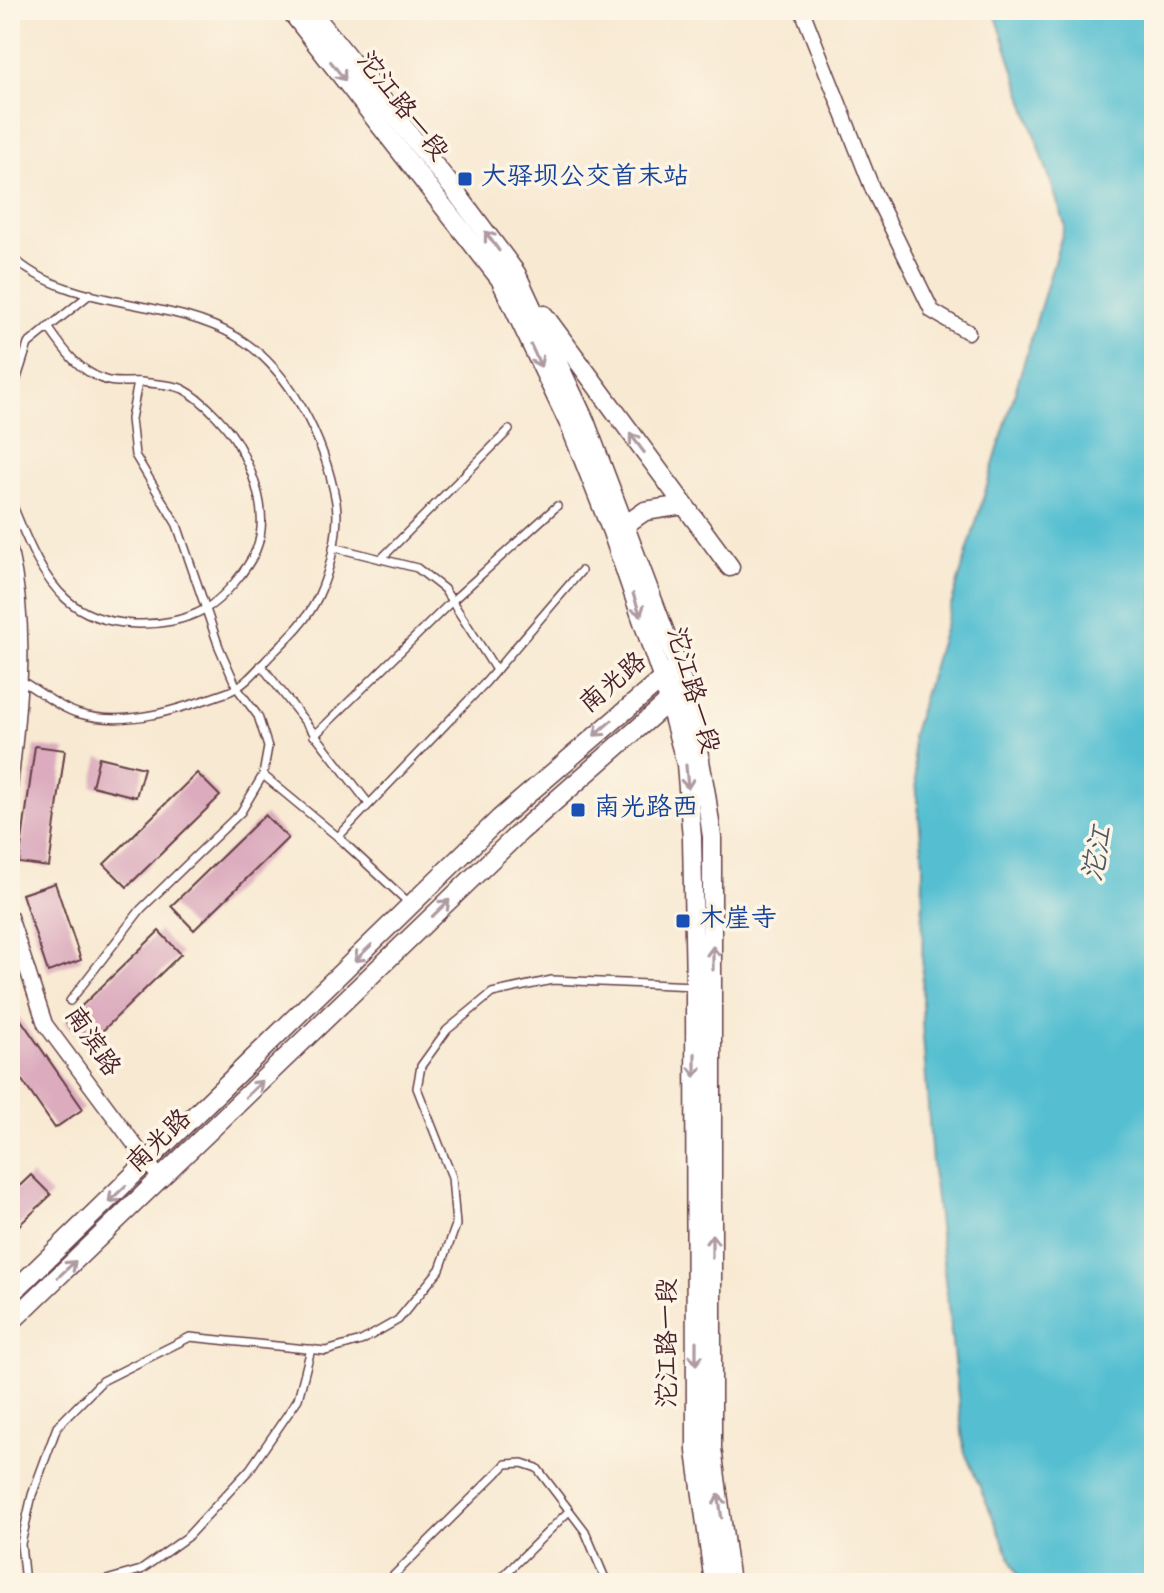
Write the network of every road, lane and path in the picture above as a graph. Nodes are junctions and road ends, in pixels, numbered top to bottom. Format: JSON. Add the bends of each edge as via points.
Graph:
{"nodes":[{"id":1,"x":290,"y":10,"type":"edge"},
{"id":2,"x":310,"y":10,"type":"edge"},
{"id":3,"x":802,"y":10,"type":"edge"},
{"id":4,"x":10,"y":255,"type":"edge"},
{"id":5,"x":508,"y":276,"type":"junction"},
{"id":6,"x":90,"y":294,"type":"junction"},
{"id":7,"x":48,"y":327,"type":"junction"},
{"id":8,"x":968,"y":332,"type":"dead end"},
{"id":9,"x":138,"y":382,"type":"junction"},
{"id":10,"x":10,"y":400,"type":"edge"},
{"id":11,"x":509,"y":430,"type":"dead end"},
{"id":12,"x":10,"y":499,"type":"edge"},
{"id":13,"x":684,"y":505,"type":"junction"},
{"id":14,"x":557,"y":506,"type":"dead end"},
{"id":15,"x":625,"y":525,"type":"junction"},
{"id":16,"x":333,"y":547,"type":"junction"},
{"id":17,"x":10,"y":551,"type":"edge"},
{"id":18,"x":381,"y":559,"type":"junction"},
{"id":19,"x":730,"y":567,"type":"dead end"},
{"id":20,"x":581,"y":571,"type":"dead end"},
{"id":21,"x":452,"y":601,"type":"junction"},
{"id":22,"x":207,"y":608,"type":"junction"},
{"id":23,"x":261,"y":665,"type":"junction"},
{"id":24,"x":496,"y":670,"type":"junction"},
{"id":25,"x":670,"y":672,"type":"junction"},
{"id":26,"x":22,"y":681,"type":"junction"},
{"id":27,"x":237,"y":688,"type":"junction"},
{"id":28,"x":668,"y":702,"type":"junction"},
{"id":29,"x":314,"y":736,"type":"junction"},
{"id":30,"x":263,"y":775,"type":"junction"},
{"id":31,"x":10,"y":787,"type":"edge"},
{"id":32,"x":369,"y":804,"type":"junction"},
{"id":33,"x":338,"y":837,"type":"junction"},
{"id":34,"x":412,"y":906,"type":"junction"},
{"id":35,"x":10,"y":917,"type":"edge"},
{"id":36,"x":704,"y":988,"type":"junction"},
{"id":37,"x":70,"y":1001,"type":"dead end"},
{"id":38,"x":147,"y":1165,"type":"junction"},
{"id":39,"x":161,"y":1180,"type":"junction"},
{"id":40,"x":10,"y":1295,"type":"edge"},
{"id":41,"x":10,"y":1323,"type":"edge"},
{"id":42,"x":311,"y":1349,"type":"junction"},
{"id":43,"x":569,"y":1511,"type":"junction"},
{"id":44,"x":25,"y":1583,"type":"edge"},
{"id":45,"x":96,"y":1583,"type":"edge"},
{"id":46,"x":386,"y":1583,"type":"edge"},
{"id":47,"x":496,"y":1583,"type":"edge"},
{"id":48,"x":607,"y":1583,"type":"edge"},
{"id":49,"x":714,"y":1583,"type":"edge"},
{"id":50,"x":730,"y":1583,"type":"edge"}],
"edges":[{"from":1,"to":5,"type":"street","name":"沱江路一段","one_way":true},
{"from":5,"to":2,"type":"street","name":"沱江路一段","one_way":true,"via":[[452,187]]},
{"from":3,"to":8,"type":"street","via":[[873,190],[932,311]]},
{"from":4,"to":6,"type":"lane","via":[[29,273]]},
{"from":13,"to":5,"type":"street","one_way":true},
{"from":5,"to":15,"type":"street","name":"沱江路一段","via":[[543,333],[585,421]]},
{"from":5,"to":25,"type":"street","name":"沱江路一段","one_way":true},
{"from":6,"to":7,"type":"lane"},
{"from":6,"to":16,"type":"lane","via":[[192,316],[237,336],[273,367],[311,421],[336,504]]},
{"from":7,"to":9,"type":"lane","via":[[73,363],[106,381]]},
{"from":7,"to":10,"type":"lane","via":[[28,344]]},
{"from":9,"to":22,"type":"lane","via":[[131,419],[135,455],[177,525]]},
{"from":9,"to":22,"type":"lane","via":[[181,388],[207,407],[240,447],[261,497],[257,548],[240,575]]},
{"from":11,"to":18,"type":"lane"},
{"from":12,"to":22,"type":"lane","via":[[36,559],[67,600],[91,614],[114,622],[158,622]]},
{"from":13,"to":15,"type":"street","via":[[645,511]]},
{"from":13,"to":19,"type":"street"},
{"from":14,"to":21,"type":"lane"},
{"from":15,"to":25,"type":"street","name":"沱江路一段"},
{"from":16,"to":18,"type":"lane"},
{"from":16,"to":23,"type":"lane","via":[[320,594],[305,622]]},
{"from":17,"to":26,"type":"street","via":[[18,587]]},
{"from":18,"to":21,"type":"lane","via":[[417,568]]},
{"from":20,"to":24,"type":"lane"},
{"from":21,"to":24,"type":"lane"},
{"from":21,"to":29,"type":"lane"},
{"from":22,"to":27,"type":"lane"},
{"from":23,"to":27,"type":"lane"},
{"from":23,"to":29,"type":"lane"},
{"from":24,"to":32,"type":"lane"},
{"from":25,"to":28,"type":"street","name":"南光路"},
{"from":25,"to":34,"type":"street","name":"南光路","one_way":true,"via":[[500,818]]},
{"from":36,"to":25,"type":"street","name":"沱江路一段","one_way":true,"via":[[712,837],[702,759]]},
{"from":26,"to":27,"type":"lane","via":[[79,714],[127,719],[175,710]]},
{"from":26,"to":31,"type":"street"},
{"from":27,"to":30,"type":"lane","via":[[258,716],[268,747]]},
{"from":28,"to":36,"type":"street","name":"沱江路一段","one_way":true,"via":[[687,778]]},
{"from":39,"to":28,"type":"street","name":"南光路","one_way":true,"via":[[521,831]]},
{"from":29,"to":32,"type":"lane"},
{"from":30,"to":33,"type":"lane"},
{"from":30,"to":37,"type":"lane","via":[[241,812],[141,909]]},
{"from":32,"to":33,"type":"lane"},
{"from":33,"to":34,"type":"lane"},
{"from":34,"to":38,"type":"street","name":"南光路","one_way":true},
{"from":35,"to":38,"type":"street","name":"南滨路","via":[[45,1024]]},
{"from":36,"to":42,"type":"lane","via":[[552,980],[492,993],[447,1030],[421,1066],[417,1088],[452,1177],[456,1225],[440,1269],[398,1320],[361,1341],[326,1351]]},
{"from":36,"to":49,"type":"street","name":"沱江路一段","one_way":true,"via":[[696,1451]]},
{"from":50,"to":36,"type":"street","name":"沱江路一段","one_way":true,"via":[[712,1448]]},
{"from":38,"to":39,"type":"street","name":"南滨路"},
{"from":38,"to":40,"type":"street","name":"南光路","one_way":true},
{"from":41,"to":39,"type":"street","name":"南光路","one_way":true},
{"from":42,"to":44,"type":"lane","via":[[190,1337],[102,1381],[57,1427],[21,1544]]},
{"from":42,"to":45,"type":"lane","via":[[298,1399],[250,1469],[187,1537],[141,1570]]},
{"from":43,"to":46,"type":"lane","via":[[537,1468],[506,1464]]},
{"from":43,"to":47,"type":"lane"},
{"from":43,"to":48,"type":"lane","via":[[585,1531]]}]}
